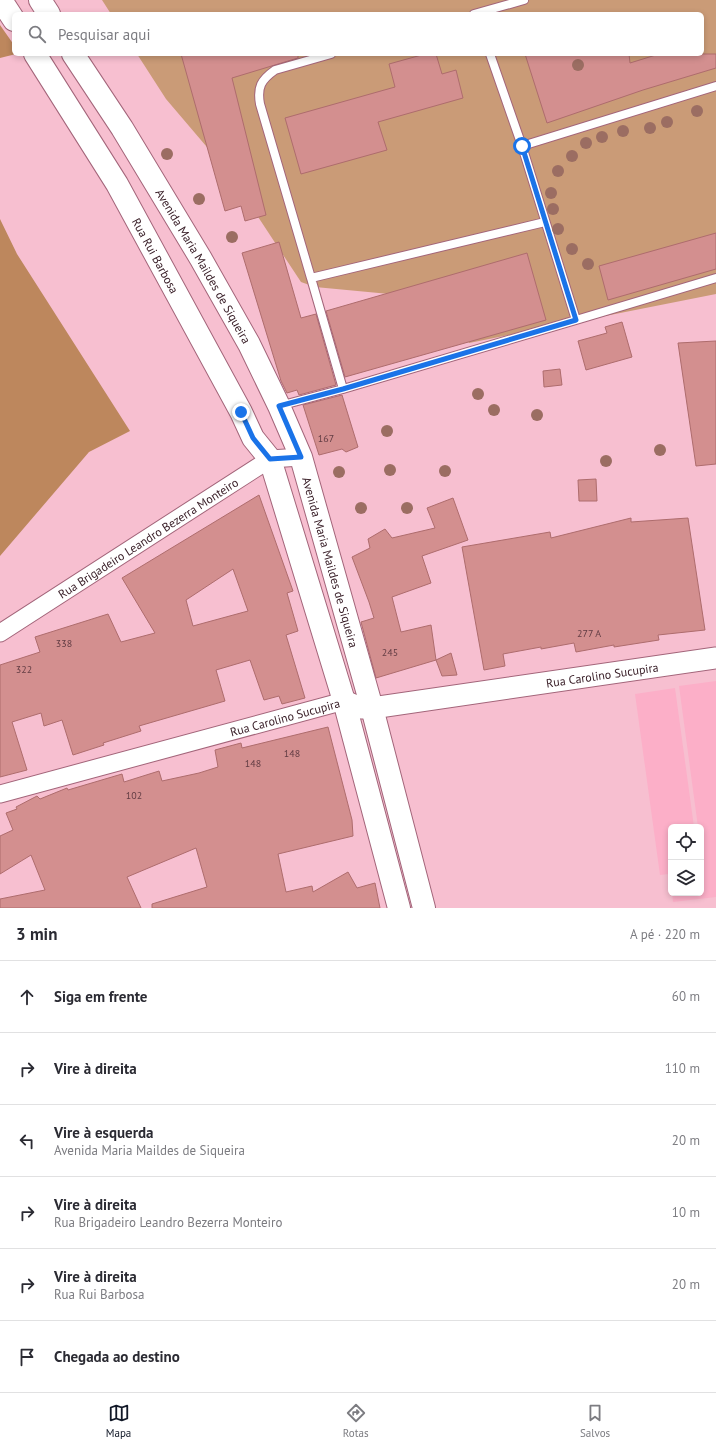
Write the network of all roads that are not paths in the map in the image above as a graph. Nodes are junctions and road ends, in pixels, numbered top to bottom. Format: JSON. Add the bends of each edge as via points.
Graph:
{"nodes":[{"id":1,"x":1,"y":0,"type":"edge"},
{"id":2,"x":40,"y":0,"type":"edge"},
{"id":3,"x":524,"y":0,"type":"edge"},
{"id":4,"x":48,"y":12,"type":"edge"},
{"id":5,"x":482,"y":12,"type":"edge"},
{"id":6,"x":12,"y":17,"type":"edge"},
{"id":7,"x":36,"y":56,"type":"edge"},
{"id":8,"x":74,"y":56,"type":"edge"},
{"id":9,"x":324,"y":56,"type":"edge"},
{"id":10,"x":491,"y":56,"type":"edge"},
{"id":11,"x":716,"y":86,"type":"edge"},
{"id":12,"x":522,"y":146,"type":"junction"},
{"id":13,"x":546,"y":222,"type":"junction"},
{"id":14,"x":311,"y":278,"type":"junction"},
{"id":15,"x":716,"y":278,"type":"edge"},
{"id":16,"x":576,"y":320,"type":"junction"},
{"id":17,"x":343,"y":389,"type":"junction"},
{"id":18,"x":279,"y":406,"type":"junction"},
{"id":19,"x":301,"y":457,"type":"junction"},
{"id":20,"x":270,"y":459,"type":"junction"},
{"id":21,"x":0,"y":633,"type":"edge"},
{"id":22,"x":716,"y":658,"type":"edge"},
{"id":23,"x":344,"y":701,"type":"junction"},
{"id":24,"x":372,"y":708,"type":"junction"},
{"id":25,"x":0,"y":794,"type":"edge"},
{"id":26,"x":399,"y":908,"type":"edge"},
{"id":27,"x":424,"y":908,"type":"edge"}],
"edges":[{"from":1,"to":6,"type":"main road"},
{"from":2,"to":4,"type":"main road"},
{"from":3,"to":5,"type":"lane"},
{"from":7,"to":20,"type":"main road","name":"Rua Rui Barbosa","via":[[117,184],[253,438]]},
{"from":8,"to":18,"type":"main road","name":"Avenida Maria Maildes de Siqueira","via":[[138,153],[201,259],[249,344]]},
{"from":9,"to":14,"type":"lane","via":[[275,70],[268,75],[258,92]]},
{"from":10,"to":12,"type":"lane"},
{"from":11,"to":12,"type":"lane"},
{"from":12,"to":13,"type":"lane"},
{"from":13,"to":14,"type":"lane"},
{"from":13,"to":16,"type":"lane"},
{"from":14,"to":17,"type":"lane"},
{"from":15,"to":16,"type":"lane"},
{"from":16,"to":17,"type":"lane"},
{"from":17,"to":18,"type":"lane"},
{"from":18,"to":19,"type":"main road","name":"Avenida Maria Maildes de Siqueira"},
{"from":19,"to":20,"type":"street","name":"Rua Brigadeiro Leandro Bezerra Monteiro"},
{"from":19,"to":24,"type":"main road","name":"Avenida Maria Maildes de Siqueira"},
{"from":20,"to":21,"type":"street","name":"Rua Brigadeiro Leandro Bezerra Monteiro"},
{"from":20,"to":23,"type":"main road"},
{"from":22,"to":24,"type":"street","name":"Rua Carolino Sucupira"},
{"from":23,"to":24,"type":"street","name":"Rua Carolino Sucupira","via":[[361,708]]},
{"from":23,"to":25,"type":"street","name":"Rua Carolino Sucupira"},
{"from":23,"to":26,"type":"main road"},
{"from":24,"to":27,"type":"main road","name":"Avenida Maria Maildes de Siqueira"}]}
